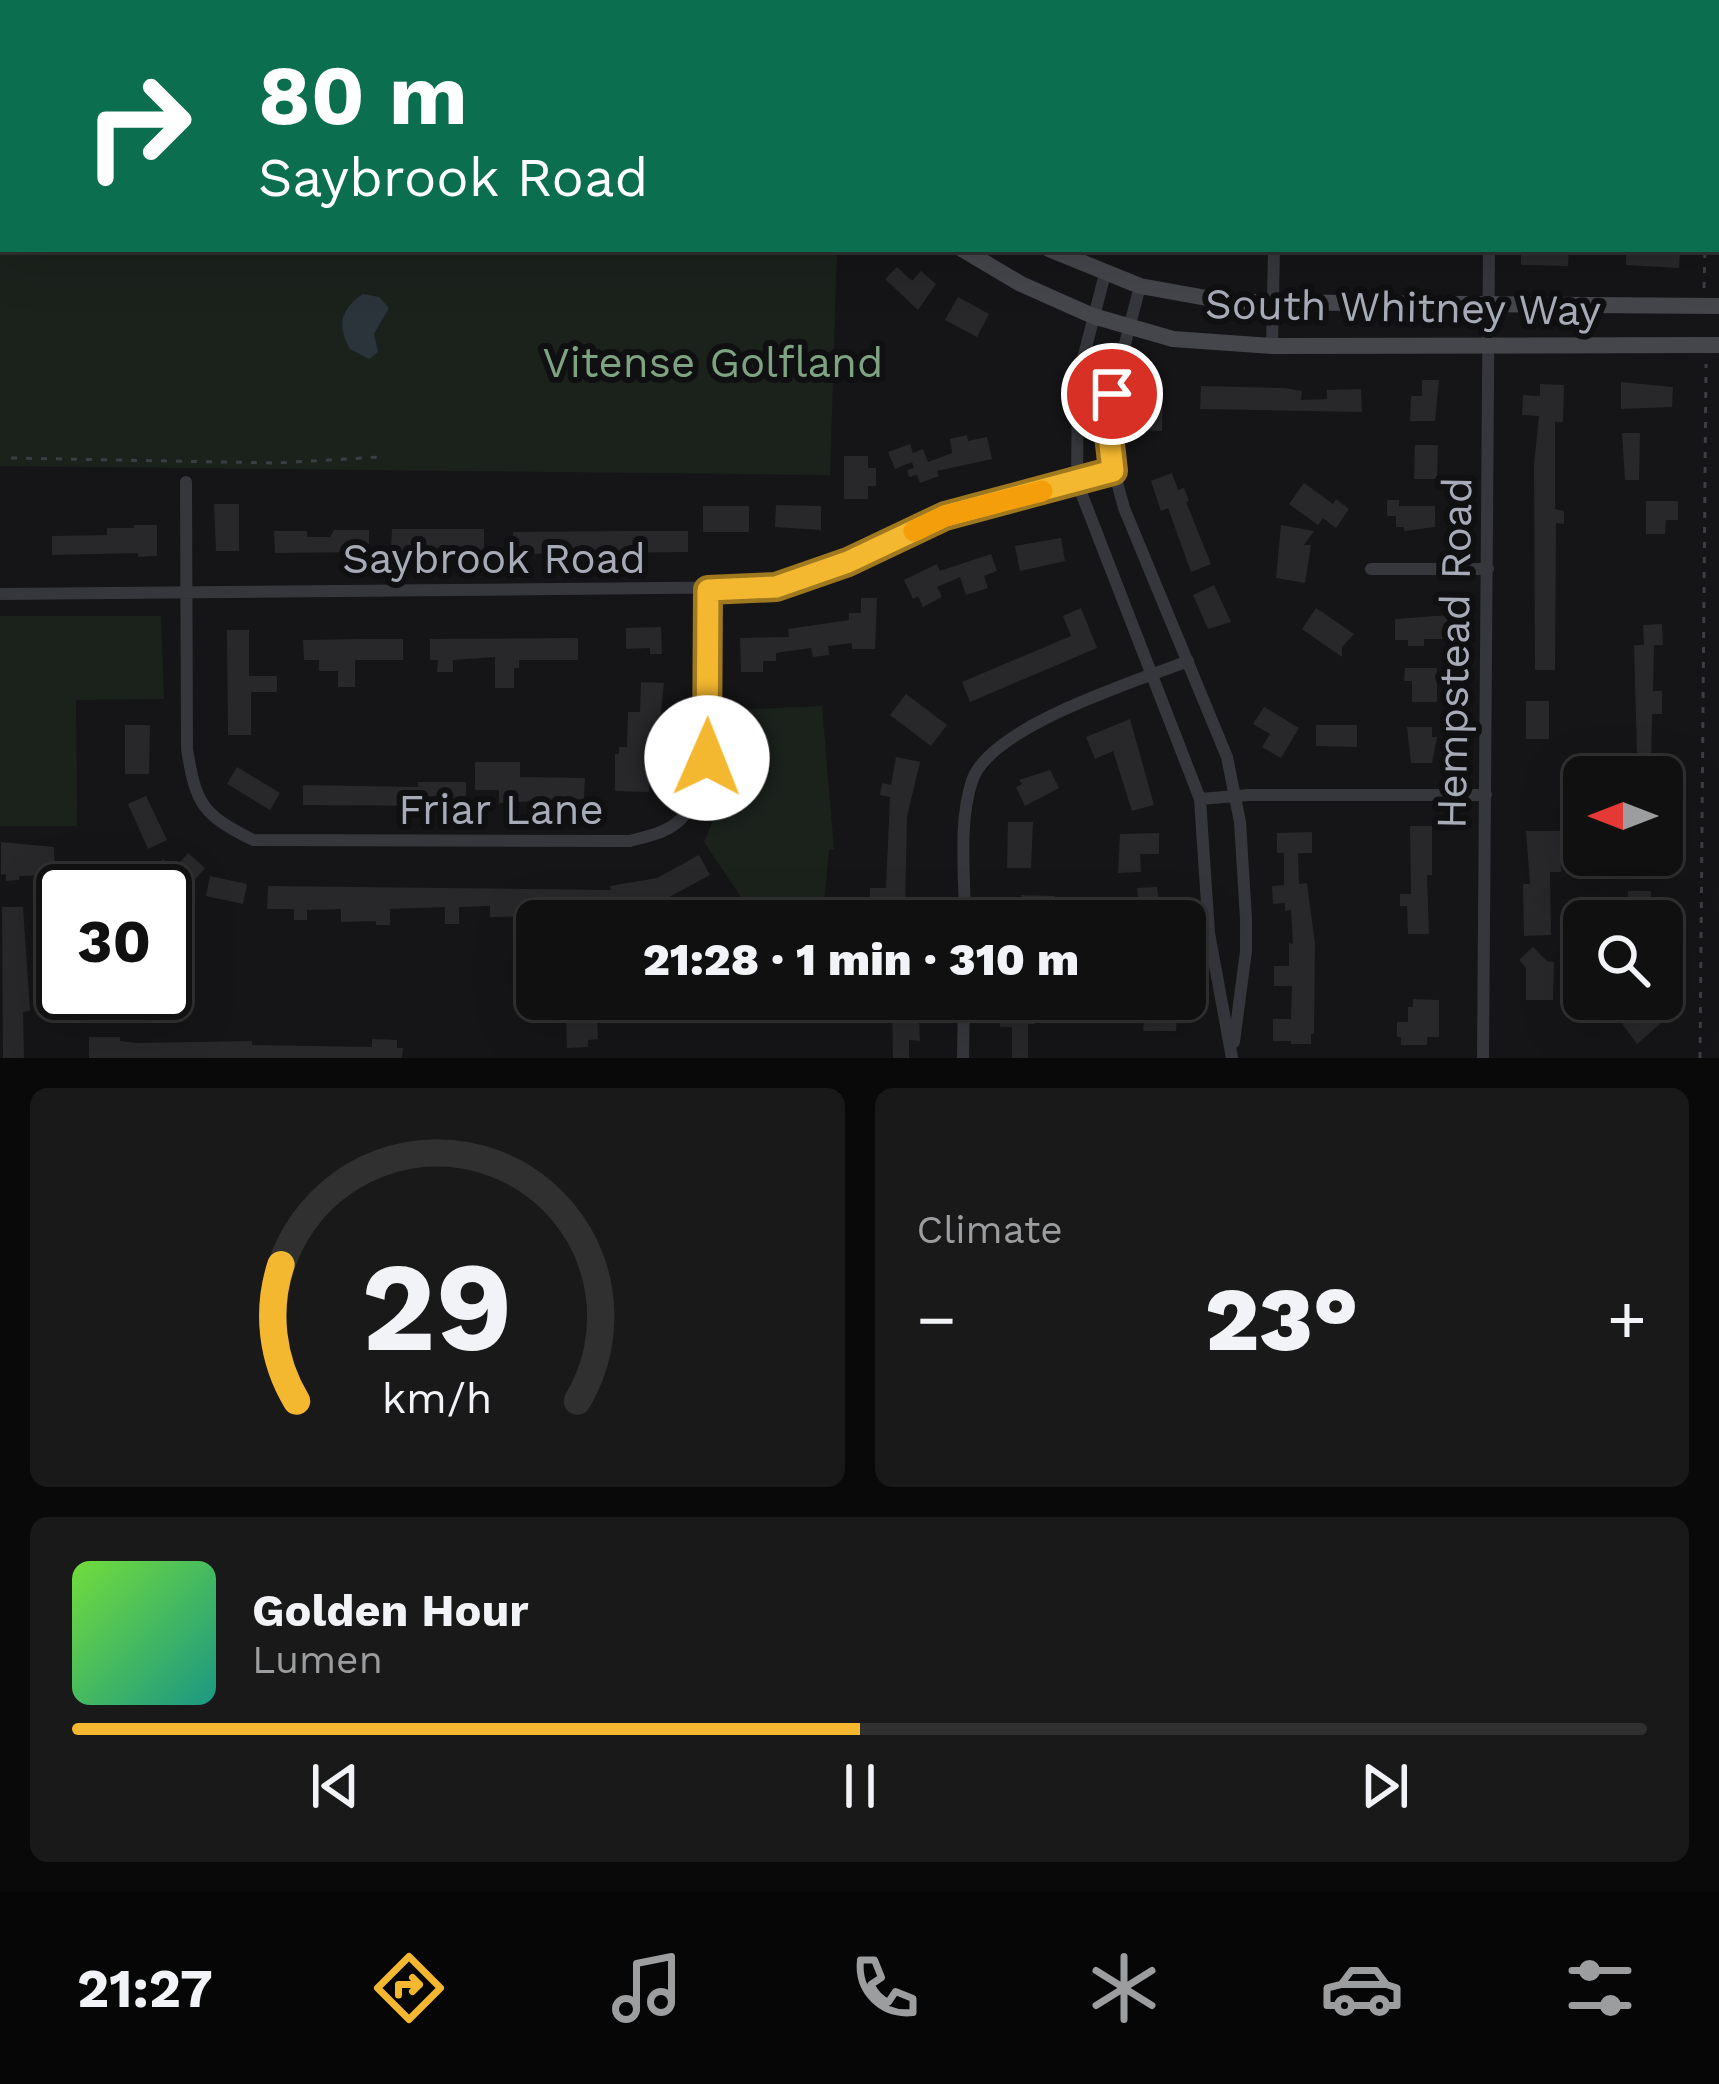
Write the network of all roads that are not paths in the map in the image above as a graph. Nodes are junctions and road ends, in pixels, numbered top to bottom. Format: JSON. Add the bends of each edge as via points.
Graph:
{"nodes":[{"id":1,"x":967,"y":252,"type":"edge"},
{"id":2,"x":1056,"y":252,"type":"edge"},
{"id":3,"x":1274,"y":252,"type":"edge"},
{"id":4,"x":1489,"y":252,"type":"edge"},
{"id":5,"x":1105,"y":274,"type":"junction"},
{"id":6,"x":1140,"y":286,"type":"junction"},
{"id":7,"x":1489,"y":302,"type":"junction"},
{"id":8,"x":1274,"y":304,"type":"junction"},
{"id":9,"x":1711,"y":306,"type":"edge"},
{"id":10,"x":1093,"y":316,"type":"junction"},
{"id":11,"x":1129,"y":328,"type":"junction"},
{"id":12,"x":1712,"y":345,"type":"edge"},
{"id":13,"x":1272,"y":346,"type":"junction"},
{"id":14,"x":1490,"y":347,"type":"junction"},
{"id":15,"x":1113,"y":471,"type":"junction"},
{"id":16,"x":186,"y":482,"type":"dead end"},
{"id":17,"x":1077,"y":482,"type":"junction"},
{"id":18,"x":1371,"y":569,"type":"dead end"},
{"id":19,"x":1487,"y":569,"type":"junction"},
{"id":20,"x":708,"y":590,"type":"junction"},
{"id":21,"x":186,"y":593,"type":"junction"},
{"id":22,"x":0,"y":594,"type":"edge"},
{"id":23,"x":1188,"y":662,"type":"junction"},
{"id":24,"x":1155,"y":674,"type":"junction"},
{"id":25,"x":1486,"y":795,"type":"junction"},
{"id":26,"x":1235,"y":796,"type":"junction"},
{"id":27,"x":1200,"y":799,"type":"junction"},
{"id":28,"x":965,"y":900,"type":"edge"},
{"id":29,"x":964,"y":1020,"type":"edge"},
{"id":30,"x":1232,"y":1057,"type":"edge"},
{"id":31,"x":963,"y":1058,"type":"edge"},
{"id":32,"x":1484,"y":1058,"type":"edge"}],
"edges":[{"from":1,"to":10,"type":"main road","name":"South Whitney Way"},
{"from":2,"to":5,"type":"main road","name":"South Whitney Way"},
{"from":3,"to":8,"type":"street"},
{"from":4,"to":7,"type":"street","name":"Hempstead Road"},
{"from":5,"to":6,"type":"main road","name":"South Whitney Way"},
{"from":5,"to":10,"type":"street"},
{"from":6,"to":8,"type":"main road","name":"South Whitney Way"},
{"from":6,"to":11,"type":"street"},
{"from":7,"to":8,"type":"main road","name":"South Whitney Way"},
{"from":7,"to":9,"type":"main road","name":"South Whitney Way"},
{"from":7,"to":14,"type":"street","name":"Hempstead Road"},
{"from":8,"to":13,"type":"street"},
{"from":10,"to":11,"type":"main road","name":"South Whitney Way"},
{"from":10,"to":17,"type":"street","via":[[1078,378]]},
{"from":11,"to":13,"type":"main road","name":"South Whitney Way"},
{"from":11,"to":15,"type":"street","via":[[1112,394]]},
{"from":12,"to":14,"type":"main road","name":"South Whitney Way"},
{"from":13,"to":14,"type":"main road","name":"South Whitney Way"},
{"from":14,"to":19,"type":"street","name":"Hempstead Road"},
{"from":15,"to":17,"type":"street","name":"Saybrook Road"},
{"from":15,"to":23,"type":"street"},
{"from":16,"to":21,"type":"street"},
{"from":17,"to":20,"type":"street","name":"Saybrook Road","via":[[945,516],[776,587]]},
{"from":17,"to":24,"type":"street"},
{"from":18,"to":19,"type":"street"},
{"from":19,"to":25,"type":"street","name":"Hempstead Road"},
{"from":20,"to":21,"type":"street","name":"Saybrook Road"},
{"from":20,"to":21,"type":"street","name":"Friar Lane","via":[[702,785],[683,818],[662,833],[630,841],[296,843],[253,840],[217,822],[194,791]]},
{"from":21,"to":22,"type":"street","name":"Saybrook Road"},
{"from":23,"to":24,"type":"street"},
{"from":23,"to":26,"type":"street"},
{"from":24,"to":27,"type":"street"},
{"from":24,"to":28,"type":"street","via":[[987,753],[967,810]]},
{"from":25,"to":26,"type":"street"},
{"from":25,"to":32,"type":"street","name":"Hempstead Road"},
{"from":26,"to":27,"type":"street"},
{"from":26,"to":30,"type":"street","via":[[1246,951]]},
{"from":27,"to":30,"type":"street","via":[[1209,933]]},
{"from":29,"to":31,"type":"street"}]}
